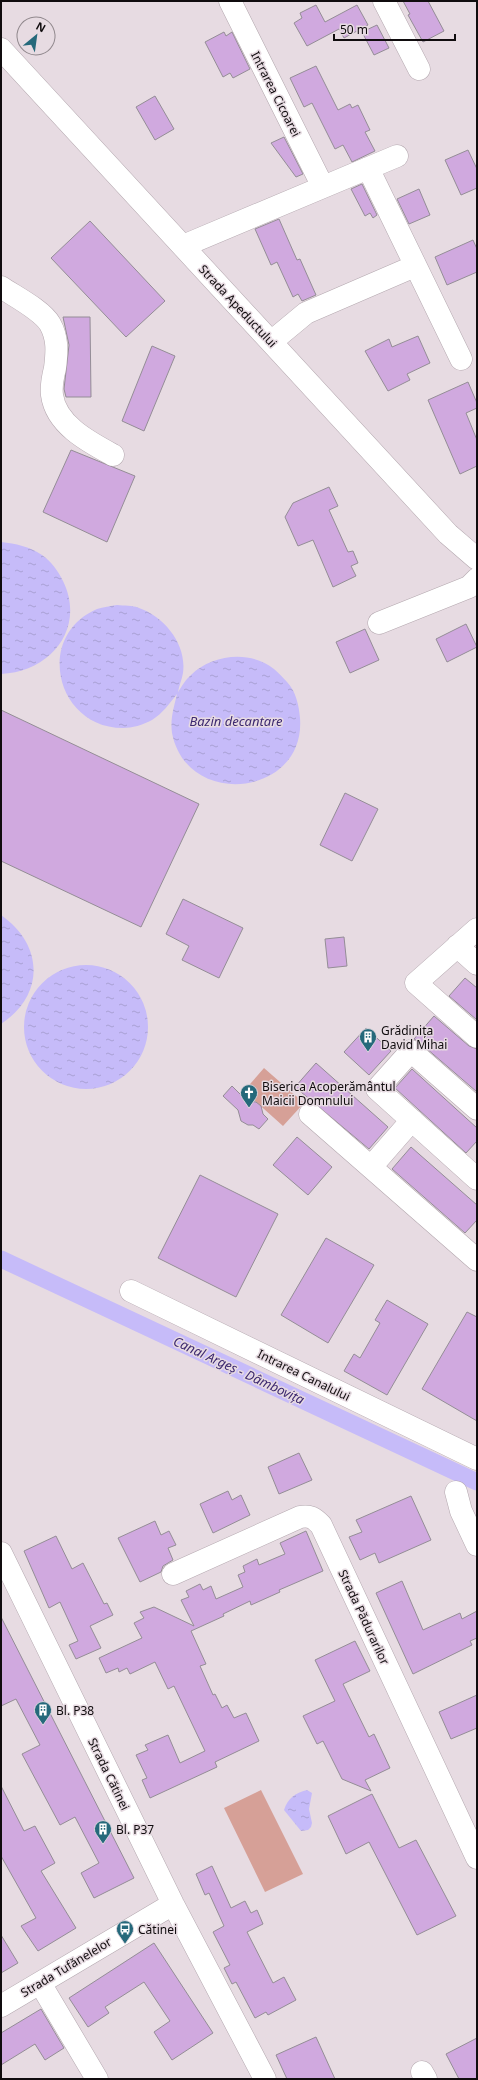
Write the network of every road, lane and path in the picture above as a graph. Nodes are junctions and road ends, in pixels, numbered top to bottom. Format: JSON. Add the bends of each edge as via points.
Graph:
{"nodes":[{"id":1,"x":230,"y":1,"type":"edge"},
{"id":2,"x":384,"y":1,"type":"edge"},
{"id":3,"x":1,"y":49,"type":"edge"},
{"id":4,"x":419,"y":69,"type":"dead end"},
{"id":5,"x":397,"y":156,"type":"dead end"},
{"id":6,"x":368,"y":168,"type":"junction"},
{"id":7,"x":322,"y":187,"type":"junction"},
{"id":8,"x":183,"y":246,"type":"junction"},
{"id":9,"x":415,"y":266,"type":"junction"},
{"id":10,"x":1,"y":287,"type":"edge"},
{"id":11,"x":270,"y":342,"type":"junction"},
{"id":12,"x":461,"y":359,"type":"dead end"},
{"id":13,"x":113,"y":455,"type":"dead end"},
{"id":14,"x":477,"y":559,"type":"edge"},
{"id":15,"x":477,"y":579,"type":"edge"},
{"id":16,"x":379,"y":623,"type":"dead end"},
{"id":17,"x":477,"y":929,"type":"edge"},
{"id":18,"x":457,"y":946,"type":"junction"},
{"id":19,"x":477,"y":964,"type":"edge"},
{"id":20,"x":477,"y":1037,"type":"edge"},
{"id":21,"x":477,"y":1109,"type":"edge"},
{"id":22,"x":310,"y":1114,"type":"dead end"},
{"id":23,"x":412,"y":1120,"type":"junction"},
{"id":24,"x":371,"y":1167,"type":"junction"},
{"id":25,"x":475,"y":1174,"type":"edge"},
{"id":26,"x":475,"y":1254,"type":"edge"},
{"id":27,"x":132,"y":1291,"type":"dead end"},
{"id":28,"x":477,"y":1459,"type":"edge"},
{"id":29,"x":456,"y":1492,"type":"dead end"},
{"id":30,"x":477,"y":1545,"type":"edge"},
{"id":31,"x":1,"y":1553,"type":"edge"},
{"id":32,"x":173,"y":1574,"type":"dead end"},
{"id":33,"x":477,"y":1858,"type":"edge"},
{"id":34,"x":173,"y":1904,"type":"junction"},
{"id":35,"x":40,"y":1983,"type":"junction"},
{"id":36,"x":1,"y":2006,"type":"edge"},
{"id":37,"x":97,"y":2079,"type":"edge"},
{"id":38,"x":265,"y":2079,"type":"edge"}],
"edges":[{"from":1,"to":7,"type":"street","name":"Intrarea Cicoarei"},
{"from":2,"to":4,"type":"street"},
{"from":3,"to":8,"type":"street","name":"Strada Apeductului"},
{"from":5,"to":6,"type":"street"},
{"from":6,"to":7,"type":"street"},
{"from":6,"to":9,"type":"street"},
{"from":7,"to":8,"type":"street"},
{"from":8,"to":11,"type":"street","name":"Strada Apeductului"},
{"from":9,"to":11,"type":"street","via":[[306,312]]},
{"from":9,"to":12,"type":"street"},
{"from":10,"to":13,"type":"street","via":[[38,312],[49,322],[55,335],[57,352],[52,395],[57,411],[70,427],[87,441]]},
{"from":11,"to":14,"type":"street","name":"Strada Apeductului","via":[[448,534]]},
{"from":15,"to":16,"type":"street","via":[[469,587]]},
{"from":17,"to":18,"type":"street"},
{"from":18,"to":19,"type":"street"},
{"from":18,"to":20,"type":"street","via":[[416,983]]},
{"from":21,"to":23,"type":"street","via":[[411,1051],[377,1090]]},
{"from":22,"to":24,"type":"street"},
{"from":23,"to":24,"type":"street"},
{"from":23,"to":25,"type":"street"},
{"from":24,"to":26,"type":"street"},
{"from":27,"to":28,"type":"street","name":"Intrarea Canalului"},
{"from":29,"to":30,"type":"street","via":[[461,1511]]},
{"from":31,"to":34,"type":"street","name":"Strada Cătinei"},
{"from":32,"to":33,"type":"street","name":"Strada Pădurarilor","via":[[300,1517],[314,1518],[321,1525]]},
{"from":34,"to":35,"type":"street","name":"Strada Tufănelelor"},
{"from":34,"to":38,"type":"street","name":"Strada Cătinei"},
{"from":35,"to":36,"type":"street","name":"Strada Tufănelelor"},
{"from":35,"to":37,"type":"street"}]}
